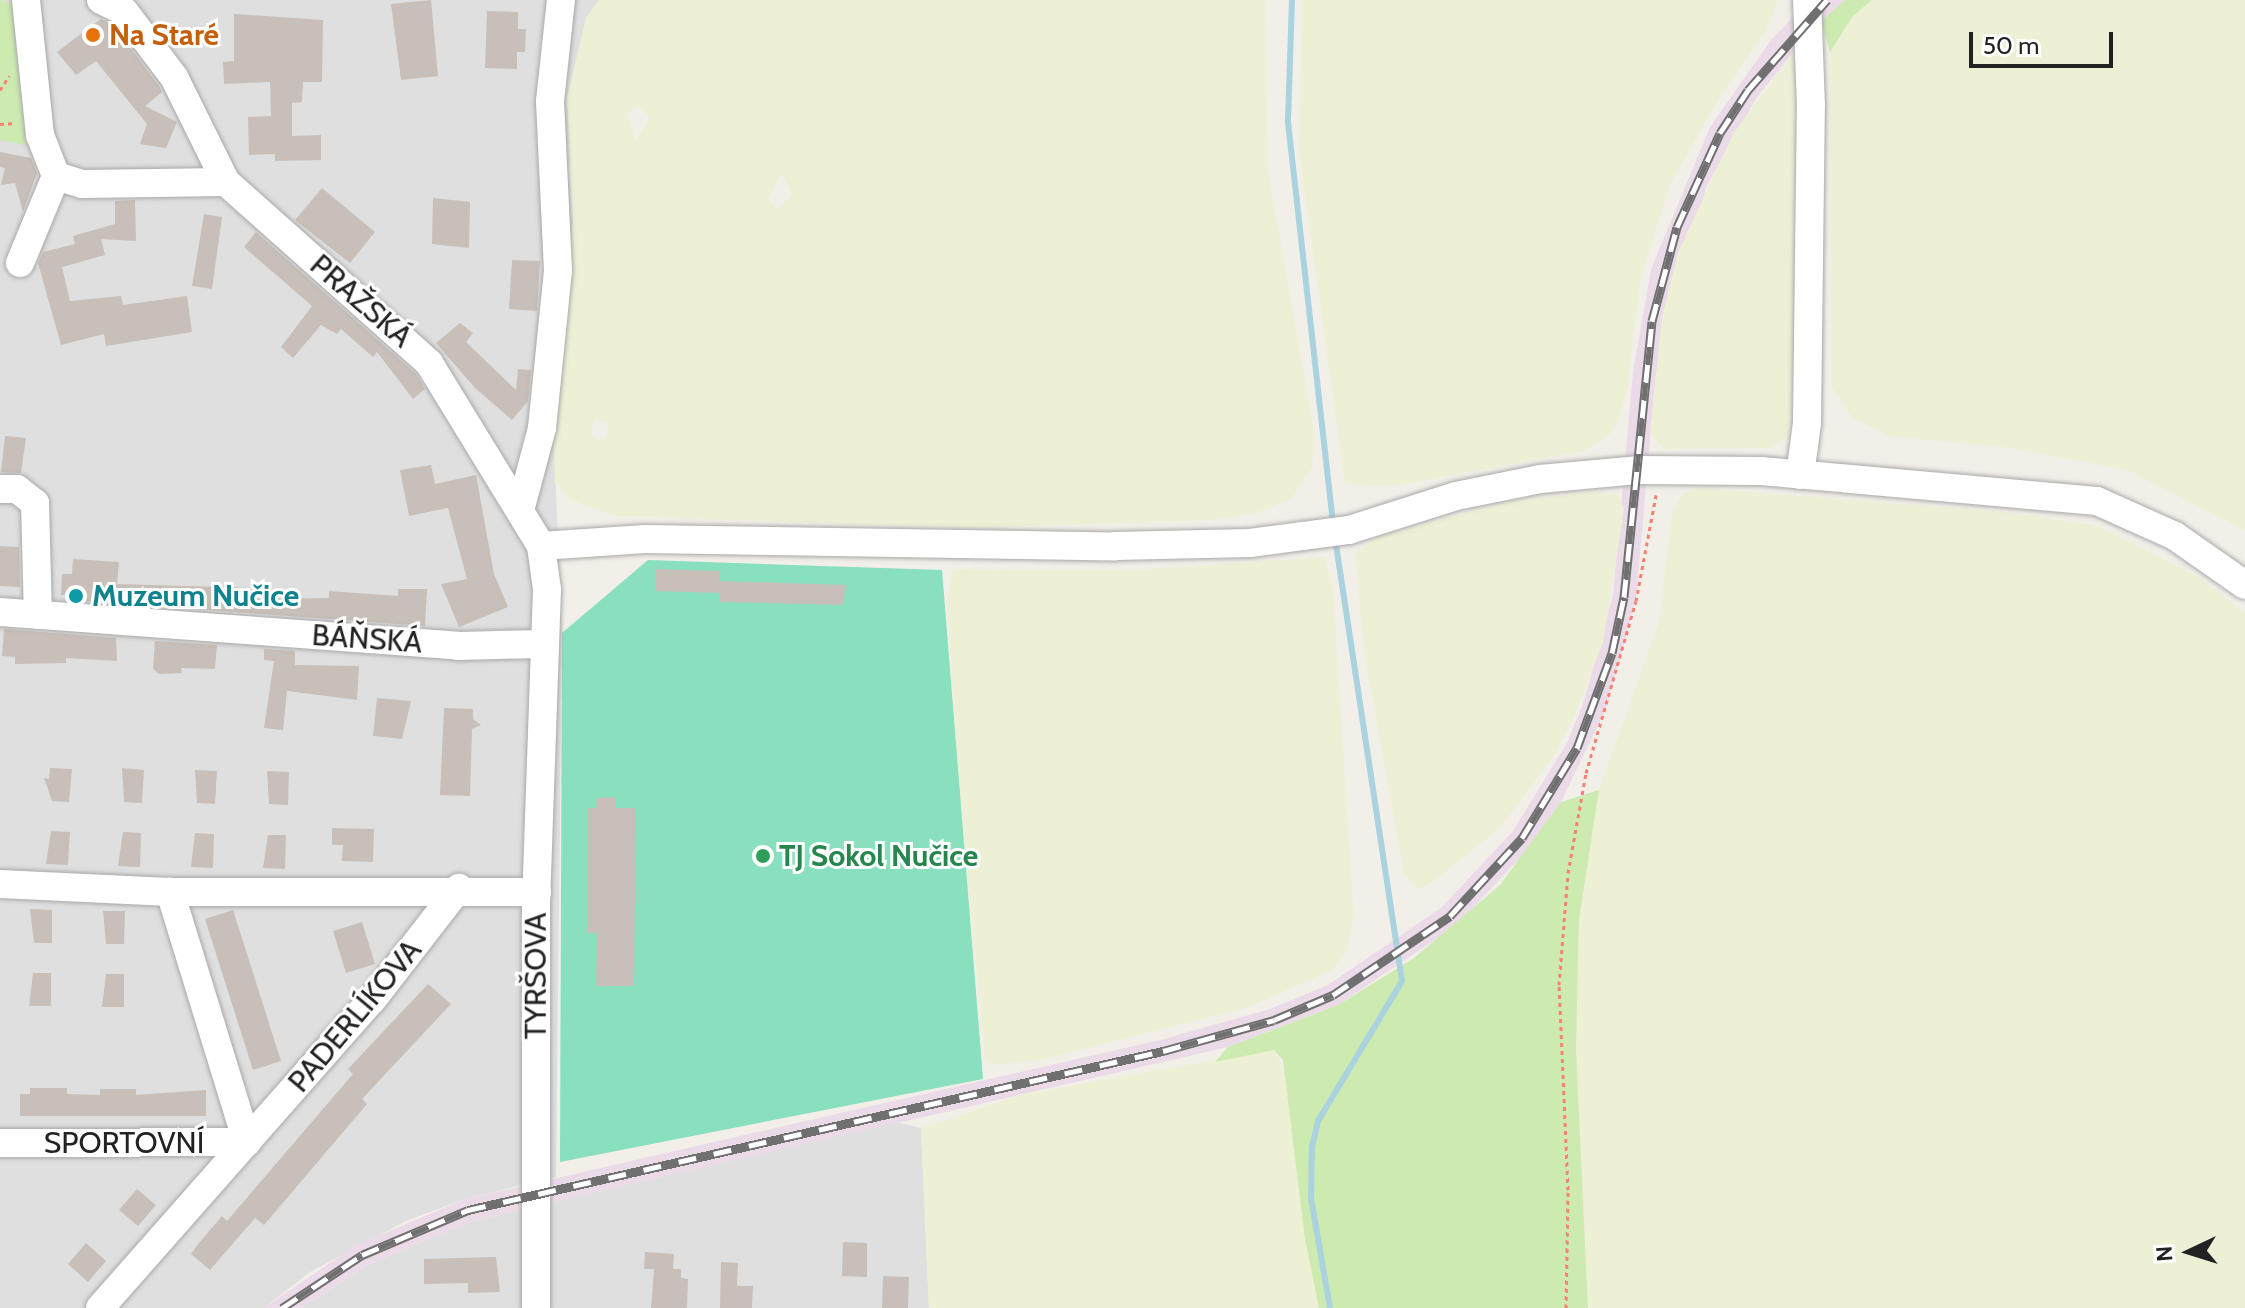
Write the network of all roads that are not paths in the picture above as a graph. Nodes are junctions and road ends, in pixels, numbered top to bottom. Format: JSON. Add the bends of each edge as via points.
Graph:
{"nodes":[{"id":1,"x":26,"y":0,"type":"edge"},
{"id":2,"x":101,"y":0,"type":"edge"},
{"id":3,"x":561,"y":0,"type":"edge"},
{"id":4,"x":1807,"y":0,"type":"edge"},
{"id":5,"x":56,"y":176,"type":"junction"},
{"id":6,"x":226,"y":182,"type":"junction"},
{"id":7,"x":20,"y":263,"type":"dead end"},
{"id":8,"x":1800,"y":475,"type":"junction"},
{"id":9,"x":0,"y":489,"type":"edge"},
{"id":10,"x":521,"y":507,"type":"junction"},
{"id":11,"x":541,"y":546,"type":"junction"},
{"id":12,"x":2245,"y":585,"type":"edge"},
{"id":13,"x":0,"y":612,"type":"edge"},
{"id":14,"x":38,"y":615,"type":"junction"},
{"id":15,"x":542,"y":644,"type":"junction"},
{"id":16,"x":0,"y":884,"type":"edge"},
{"id":17,"x":459,"y":888,"type":"junction"},
{"id":18,"x":170,"y":892,"type":"junction"},
{"id":19,"x":537,"y":892,"type":"junction"},
{"id":20,"x":247,"y":1142,"type":"junction"},
{"id":21,"x":0,"y":1143,"type":"edge"},
{"id":22,"x":100,"y":1308,"type":"edge"},
{"id":23,"x":536,"y":1308,"type":"edge"}],
"edges":[{"from":1,"to":5,"type":"street","via":[[40,135]]},
{"from":2,"to":6,"type":"street","name":"PRAŽSKÁ","via":[[124,11],[174,77]]},
{"from":3,"to":10,"type":"street","via":[[550,101],[558,271],[542,428]]},
{"from":4,"to":8,"type":"street","via":[[1807,423]]},
{"from":5,"to":6,"type":"street","via":[[82,184]]},
{"from":5,"to":7,"type":"street"},
{"from":6,"to":10,"type":"street","name":"PRAŽSKÁ","via":[[411,342],[446,387]]},
{"from":8,"to":11,"type":"street","via":[[1661,470],[1504,485],[1321,536],[1115,546],[645,539]]},
{"from":8,"to":12,"type":"street","via":[[2097,501],[2175,536]]},
{"from":9,"to":14,"type":"street","via":[[17,489],[35,503]]},
{"from":10,"to":11,"type":"street","name":"PRAŽSKÁ"},
{"from":11,"to":15,"type":"street","name":"PRAŽSKÁ","via":[[547,589]]},
{"from":13,"to":14,"type":"street","name":"BÁŇSKÁ"},
{"from":14,"to":15,"type":"street","name":"BÁŇSKÁ","via":[[458,646]]},
{"from":15,"to":19,"type":"street","name":"TYRŠOVA"},
{"from":16,"to":18,"type":"street","name":"PADERLÍKOVA"},
{"from":17,"to":18,"type":"street","name":"PADERLÍKOVA"},
{"from":17,"to":19,"type":"street","name":"PADERLÍKOVA"},
{"from":17,"to":20,"type":"street","name":"PADERLÍKOVA","via":[[372,1000]]},
{"from":18,"to":20,"type":"street"},
{"from":19,"to":23,"type":"street","name":"TYRŠOVA"},
{"from":20,"to":21,"type":"street","name":"SPORTOVNÍ"},
{"from":20,"to":22,"type":"street","name":"PADERLÍKOVA"}]}
